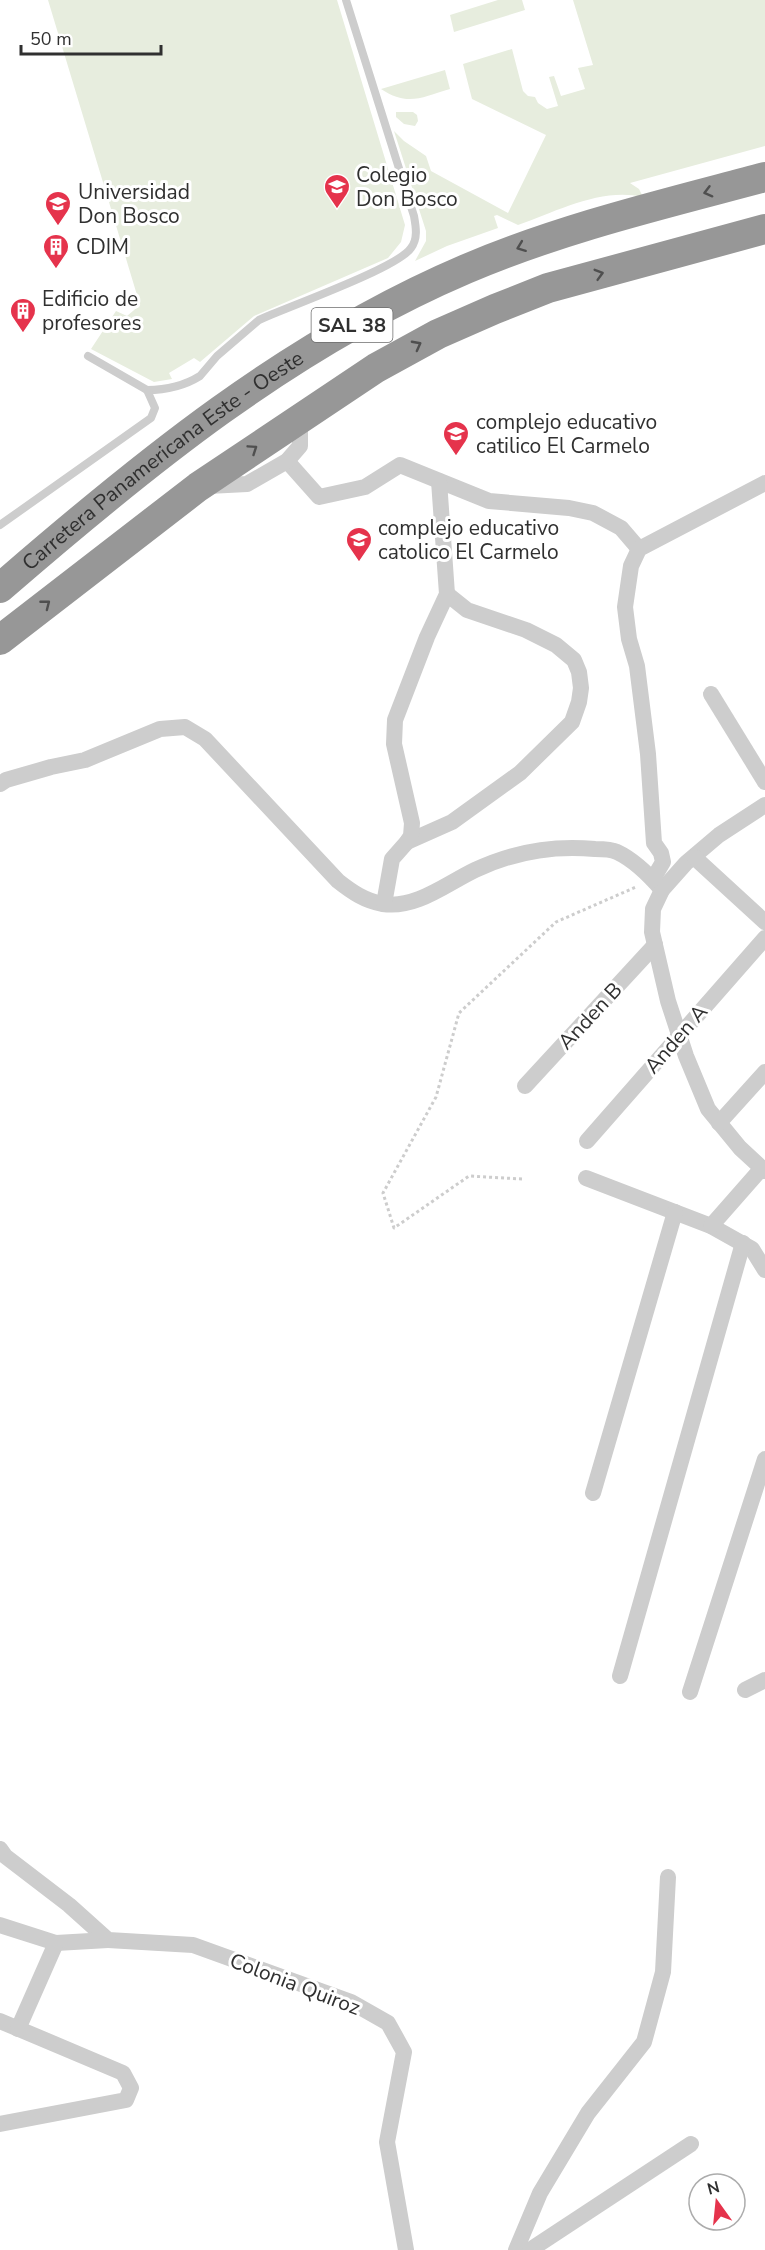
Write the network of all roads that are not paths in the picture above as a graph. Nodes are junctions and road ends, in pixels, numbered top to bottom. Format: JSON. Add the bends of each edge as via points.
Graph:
{"nodes":[{"id":1,"x":346,"y":0,"type":"edge"},
{"id":2,"x":765,"y":177,"type":"edge"},
{"id":3,"x":765,"y":229,"type":"edge"},
{"id":4,"x":88,"y":356,"type":"dead end"},
{"id":5,"x":147,"y":390,"type":"junction"},
{"id":6,"x":300,"y":417,"type":"junction"},
{"id":7,"x":287,"y":461,"type":"junction"},
{"id":8,"x":439,"y":481,"type":"junction"},
{"id":9,"x":765,"y":483,"type":"edge"},
{"id":10,"x":198,"y":487,"type":"junction"},
{"id":11,"x":0,"y":525,"type":"edge"},
{"id":12,"x":639,"y":549,"type":"junction"},
{"id":13,"x":0,"y":588,"type":"edge"},
{"id":14,"x":447,"y":594,"type":"junction"},
{"id":15,"x":0,"y":640,"type":"edge"},
{"id":16,"x":711,"y":694,"type":"dead end"},
{"id":17,"x":765,"y":782,"type":"edge"},
{"id":18,"x":0,"y":784,"type":"edge"},
{"id":19,"x":765,"y":805,"type":"edge"},
{"id":20,"x":407,"y":842,"type":"junction"},
{"id":21,"x":694,"y":857,"type":"junction"},
{"id":22,"x":658,"y":885,"type":"junction"},
{"id":23,"x":384,"y":904,"type":"junction"},
{"id":24,"x":765,"y":922,"type":"edge"},
{"id":25,"x":765,"y":938,"type":"edge"},
{"id":26,"x":655,"y":945,"type":"junction"},
{"id":27,"x":679,"y":1034,"type":"junction"},
{"id":28,"x":765,"y":1072,"type":"edge"},
{"id":29,"x":525,"y":1086,"type":"dead end"},
{"id":30,"x":719,"y":1123,"type":"junction"},
{"id":31,"x":587,"y":1141,"type":"dead end"},
{"id":32,"x":763,"y":1170,"type":"edge"},
{"id":33,"x":586,"y":1178,"type":"dead end"},
{"id":34,"x":675,"y":1212,"type":"junction"},
{"id":35,"x":711,"y":1226,"type":"junction"},
{"id":36,"x":742,"y":1243,"type":"junction"},
{"id":37,"x":765,"y":1270,"type":"edge"},
{"id":38,"x":765,"y":1459,"type":"edge"},
{"id":39,"x":592,"y":1493,"type":"dead end"},
{"id":40,"x":620,"y":1676,"type":"dead end"},
{"id":41,"x":765,"y":1680,"type":"edge"},
{"id":42,"x":745,"y":1690,"type":"dead end"},
{"id":43,"x":690,"y":1692,"type":"dead end"},
{"id":44,"x":0,"y":1849,"type":"edge"},
{"id":45,"x":668,"y":1877,"type":"dead end"},
{"id":46,"x":0,"y":1925,"type":"edge"},
{"id":47,"x":108,"y":1940,"type":"junction"},
{"id":48,"x":56,"y":1943,"type":"junction"},
{"id":49,"x":0,"y":2021,"type":"edge"},
{"id":50,"x":18,"y":2029,"type":"junction"},
{"id":51,"x":0,"y":2124,"type":"edge"},
{"id":52,"x":691,"y":2144,"type":"dead end"},
{"id":53,"x":406,"y":2250,"type":"edge"},
{"id":54,"x":516,"y":2250,"type":"edge"},
{"id":55,"x":530,"y":2250,"type":"edge"}],
"edges":[{"from":1,"to":5,"type":"lane","via":[[414,216],[416,231],[411,248],[367,274],[259,320],[192,381]]},
{"from":2,"to":13,"type":"highway","name":"Carretera Panamericana Este - Oeste","number":"SAL 38","one_way":true,"via":[[542,239],[382,308],[316,345],[193,428],[25,560]]},
{"from":6,"to":3,"type":"highway","name":"Carretera Panamericana Este - Oeste","number":"SAL 38","one_way":true,"via":[[376,368],[495,309],[548,288]]},
{"from":4,"to":5,"type":"lane"},
{"from":5,"to":11,"type":"lane","via":[[155,408],[151,418]]},
{"from":6,"to":7,"type":"street","via":[[300,446]]},
{"from":10,"to":6,"type":"highway","name":"Carretera Panamericana Este - Oeste","number":"SAL 38","one_way":true},
{"from":7,"to":8,"type":"street","via":[[319,497],[365,487],[400,465]]},
{"from":7,"to":10,"type":"street","via":[[247,484]]},
{"from":8,"to":12,"type":"street","via":[[489,501],[593,513],[621,528]]},
{"from":8,"to":14,"type":"street"},
{"from":9,"to":12,"type":"street"},
{"from":15,"to":10,"type":"highway","name":"Carretera Panamericana Este - Oeste","number":"SAL 38","one_way":true},
{"from":12,"to":22,"type":"street","via":[[631,566],[625,607],[648,754],[654,843],[663,862]]},
{"from":14,"to":20,"type":"street","via":[[395,720],[394,744],[412,823]]},
{"from":14,"to":20,"type":"street","via":[[467,610],[556,645],[574,660],[579,672],[579,702],[572,722],[520,773],[452,822]]},
{"from":16,"to":17,"type":"street"},
{"from":18,"to":23,"type":"street","via":[[85,760],[160,729],[185,728],[205,739],[338,881],[359,897]]},
{"from":19,"to":21,"type":"street"},
{"from":20,"to":23,"type":"street","via":[[392,859]]},
{"from":21,"to":22,"type":"street"},
{"from":21,"to":24,"type":"street"},
{"from":22,"to":23,"type":"street","via":[[615,850],[550,848],[515,854],[416,901]]},
{"from":22,"to":26,"type":"street","via":[[653,909]]},
{"from":25,"to":27,"type":"street","name":"Anden A"},
{"from":26,"to":27,"type":"street"},
{"from":26,"to":29,"type":"street","name":"Anden B"},
{"from":27,"to":30,"type":"street","via":[[708,1109]]},
{"from":27,"to":31,"type":"street","name":"Anden A"},
{"from":28,"to":30,"type":"street"},
{"from":30,"to":32,"type":"street"},
{"from":32,"to":35,"type":"street"},
{"from":33,"to":34,"type":"street"},
{"from":34,"to":35,"type":"street"},
{"from":34,"to":39,"type":"street"},
{"from":35,"to":36,"type":"street"},
{"from":36,"to":37,"type":"street","via":[[752,1248]]},
{"from":36,"to":40,"type":"street"},
{"from":38,"to":43,"type":"street"},
{"from":41,"to":42,"type":"street"},
{"from":44,"to":47,"type":"street"},
{"from":45,"to":54,"type":"street","via":[[663,1972],[644,2042],[588,2114],[540,2193]]},
{"from":46,"to":48,"type":"street"},
{"from":47,"to":48,"type":"street","name":"Colonia Quiroz"},
{"from":47,"to":53,"type":"street","name":"Colonia Quiroz","via":[[193,1946],[351,2002],[388,2023],[404,2052],[387,2142]]},
{"from":48,"to":50,"type":"street"},
{"from":49,"to":50,"type":"street"},
{"from":50,"to":51,"type":"street","via":[[123,2073],[131,2088],[126,2100]]},
{"from":52,"to":55,"type":"street"}]}
